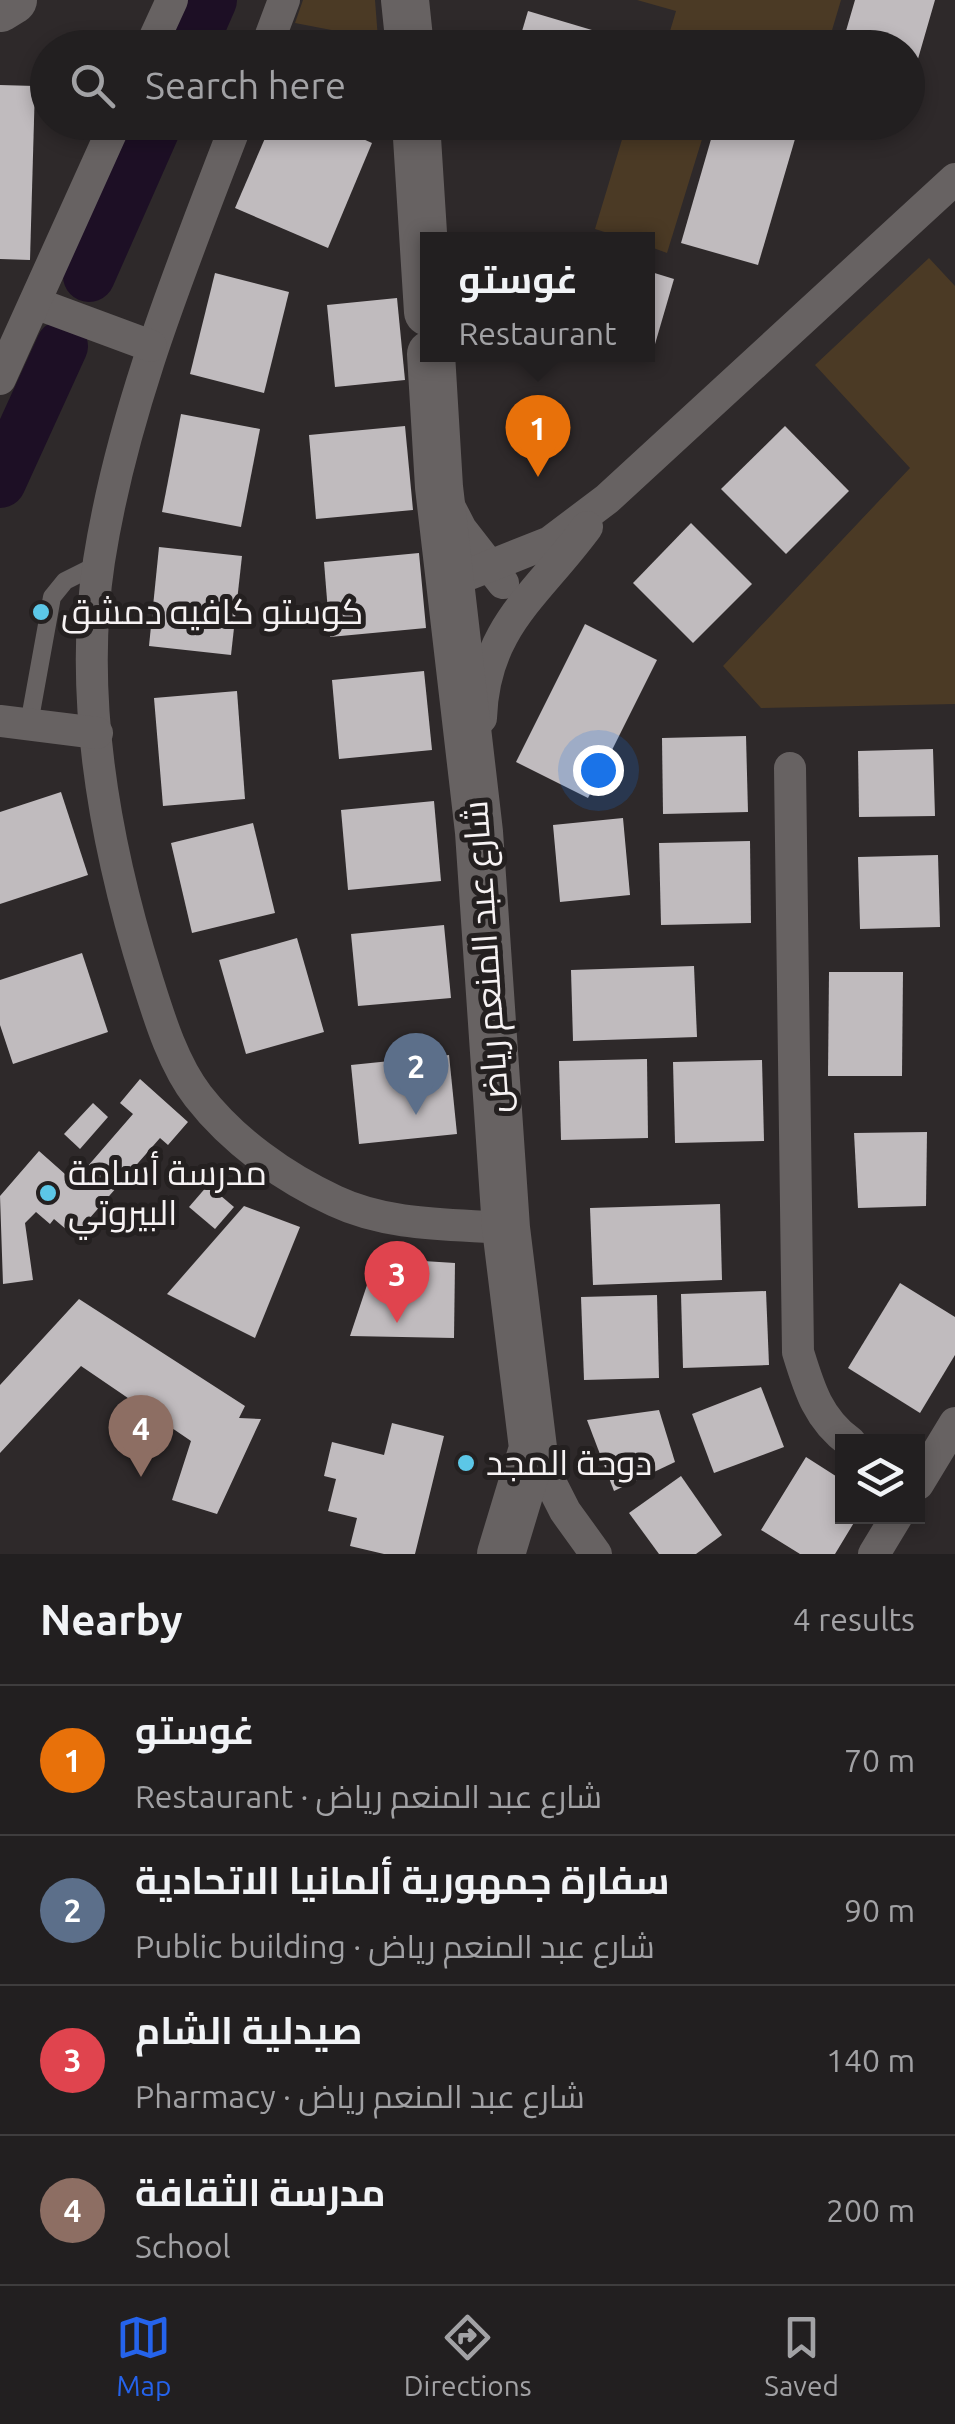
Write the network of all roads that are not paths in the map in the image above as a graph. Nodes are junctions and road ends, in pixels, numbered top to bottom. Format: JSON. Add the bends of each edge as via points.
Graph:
{"nodes":[{"id":1,"x":12,"y":0,"type":"edge"},
{"id":2,"x":172,"y":0,"type":"edge"},
{"id":3,"x":406,"y":0,"type":"edge"},
{"id":4,"x":0,"y":8,"type":"edge"},
{"id":5,"x":158,"y":30,"type":"edge"},
{"id":6,"x":408,"y":30,"type":"edge"},
{"id":7,"x":108,"y":140,"type":"edge"},
{"id":8,"x":230,"y":140,"type":"edge"},
{"id":9,"x":417,"y":140,"type":"edge"},
{"id":10,"x":955,"y":178,"type":"edge"},
{"id":11,"x":423,"y":232,"type":"edge"},
{"id":12,"x":35,"y":303,"type":"junction"},
{"id":13,"x":152,"y":346,"type":"junction"},
{"id":14,"x":431,"y":362,"type":"edge"},
{"id":15,"x":0,"y":379,"type":"edge"},
{"id":16,"x":439,"y":487,"type":"junction"},
{"id":17,"x":607,"y":499,"type":"junction"},
{"id":18,"x":98,"y":564,"type":"junction"},
{"id":19,"x":493,"y":568,"type":"junction"},
{"id":20,"x":452,"y":600,"type":"junction"},
{"id":21,"x":501,"y":631,"type":"junction"},
{"id":22,"x":14,"y":722,"type":"edge"},
{"id":23,"x":98,"y":733,"type":"junction"},
{"id":24,"x":790,"y":768,"type":"dead end"},
{"id":25,"x":478,"y":832,"type":"junction"},
{"id":26,"x":506,"y":1228,"type":"junction"},
{"id":27,"x":955,"y":1423,"type":"edge"},
{"id":28,"x":839,"y":1434,"type":"edge"},
{"id":29,"x":533,"y":1448,"type":"junction"},
{"id":30,"x":925,"y":1472,"type":"edge"},
{"id":31,"x":893,"y":1524,"type":"edge"},
{"id":32,"x":501,"y":1554,"type":"edge"},
{"id":33,"x":596,"y":1554,"type":"edge"},
{"id":34,"x":874,"y":1554,"type":"edge"}],
"edges":[{"from":1,"to":4,"type":"main road"},
{"from":2,"to":5,"type":"street"},
{"from":3,"to":6,"type":"main road"},
{"from":7,"to":12,"type":"street"},
{"from":8,"to":13,"type":"street"},
{"from":9,"to":11,"type":"main road"},
{"from":10,"to":17,"type":"street"},
{"from":12,"to":13,"type":"street"},
{"from":12,"to":15,"type":"street"},
{"from":13,"to":18,"type":"street"},
{"from":14,"to":16,"type":"main road","name":"شارع عبد المنعم رياض"},
{"from":16,"to":19,"type":"street"},
{"from":16,"to":20,"type":"main road","name":"شارع عبد المنعم رياض"},
{"from":17,"to":19,"type":"street","via":[[550,542]]},
{"from":17,"to":21,"type":"street"},
{"from":18,"to":22,"type":"lane","via":[[65,581],[52,597]]},
{"from":18,"to":23,"type":"street"},
{"from":19,"to":20,"type":"street","via":[[462,577]]},
{"from":19,"to":21,"type":"street","via":[[506,596]]},
{"from":20,"to":25,"type":"main road","name":"شارع عبد المنعم رياض"},
{"from":21,"to":25,"type":"street","via":[[482,683]]},
{"from":22,"to":23,"type":"street"},
{"from":23,"to":26,"type":"street","via":[[108,827],[132,930],[161,1024],[196,1094],[240,1140],[338,1203],[402,1221]]},
{"from":24,"to":28,"type":"street","via":[[798,1352],[812,1397]]},
{"from":25,"to":26,"type":"main road","name":"شارع عبد المنعم رياض"},
{"from":26,"to":29,"type":"main road","name":"شارع عبد المنعم رياض"},
{"from":27,"to":30,"type":"street"},
{"from":29,"to":32,"type":"main road","name":"شارع عبد المنعم رياض"},
{"from":29,"to":33,"type":"street"},
{"from":31,"to":34,"type":"street"}]}
